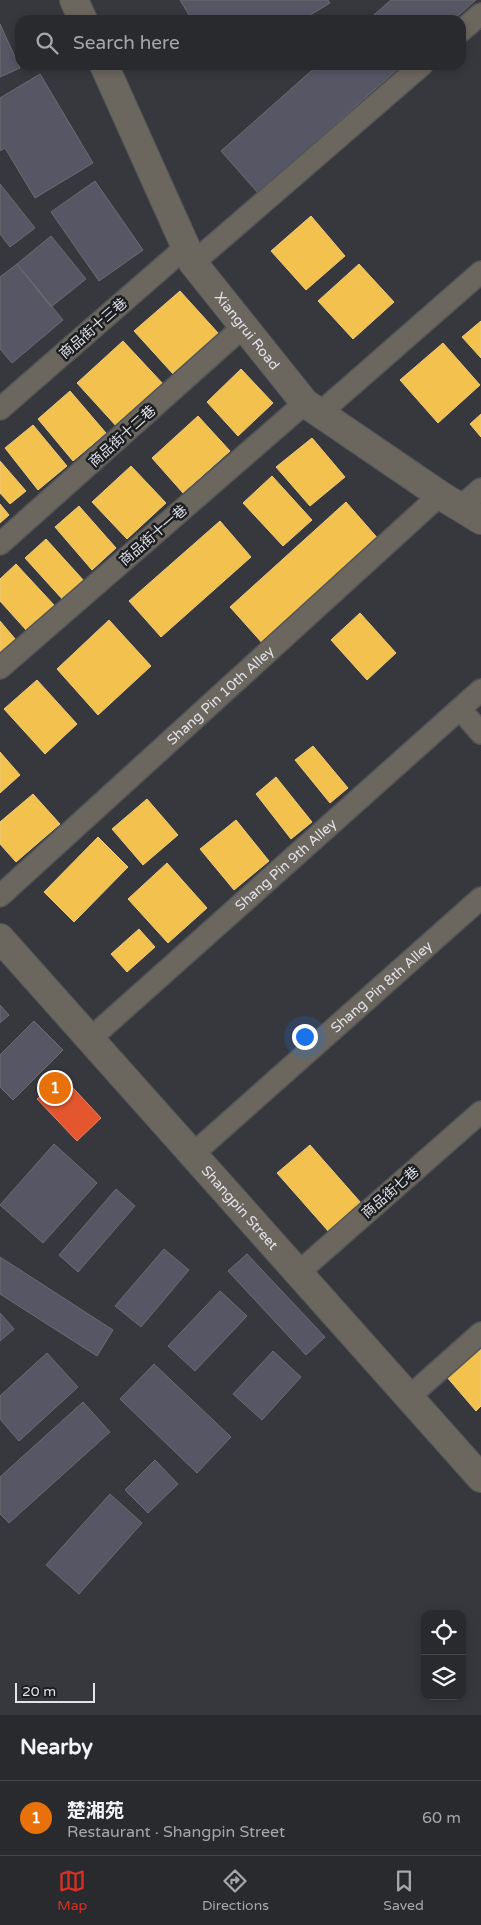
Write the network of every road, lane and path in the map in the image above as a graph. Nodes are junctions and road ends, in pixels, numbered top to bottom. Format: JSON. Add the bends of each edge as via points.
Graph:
{"nodes":[{"id":1,"x":74,"y":0,"type":"edge"},
{"id":2,"x":481,"y":14,"type":"edge"},
{"id":3,"x":81,"y":15,"type":"edge"},
{"id":4,"x":466,"y":27,"type":"edge"},
{"id":5,"x":106,"y":70,"type":"edge"},
{"id":6,"x":416,"y":70,"type":"edge"},
{"id":7,"x":189,"y":255,"type":"junction"},
{"id":8,"x":481,"y":272,"type":"edge"},
{"id":9,"x":243,"y":327,"type":"junction"},
{"id":10,"x":313,"y":408,"type":"junction"},
{"id":11,"x":0,"y":409,"type":"edge"},
{"id":12,"x":481,"y":489,"type":"edge"},
{"id":13,"x":460,"y":507,"type":"edge"},
{"id":14,"x":0,"y":544,"type":"edge"},
{"id":15,"x":0,"y":668,"type":"edge"},
{"id":16,"x":481,"y":690,"type":"edge"},
{"id":17,"x":460,"y":709,"type":"junction"},
{"id":18,"x":481,"y":733,"type":"edge"},
{"id":19,"x":0,"y":896,"type":"edge"},
{"id":20,"x":481,"y":898,"type":"edge"},
{"id":21,"x":0,"y":938,"type":"edge"},
{"id":22,"x":90,"y":1038,"type":"junction"},
{"id":23,"x":481,"y":1112,"type":"edge"},
{"id":24,"x":193,"y":1154,"type":"junction"},
{"id":25,"x":298,"y":1273,"type":"junction"},
{"id":26,"x":481,"y":1333,"type":"edge"},
{"id":27,"x":409,"y":1397,"type":"junction"},
{"id":28,"x":481,"y":1478,"type":"edge"}],
"edges":[{"from":1,"to":3,"type":"street"},
{"from":2,"to":4,"type":"street"},
{"from":5,"to":7,"type":"street","name":"Xiangrui Road"},
{"from":6,"to":7,"type":"street","name":"商品街十三巷"},
{"from":7,"to":9,"type":"street","name":"Xiangrui Road"},
{"from":7,"to":11,"type":"street","name":"商品街十三巷"},
{"from":8,"to":10,"type":"street","name":"商品街十一巷"},
{"from":9,"to":10,"type":"street","name":"Xiangrui Road"},
{"from":9,"to":14,"type":"street","name":"商品街十二巷"},
{"from":10,"to":13,"type":"street","name":"Xiangrui Road"},
{"from":10,"to":15,"type":"street","name":"商品街十一巷"},
{"from":12,"to":13,"type":"street","name":"Shang Pin 10th Alley"},
{"from":13,"to":19,"type":"street","name":"Shang Pin 10th Alley"},
{"from":16,"to":17,"type":"street","name":"Shang Pin 9th Alley"},
{"from":17,"to":18,"type":"street"},
{"from":17,"to":22,"type":"street","name":"Shang Pin 9th Alley"},
{"from":20,"to":24,"type":"street","name":"Shang Pin 8th Alley"},
{"from":21,"to":22,"type":"street","name":"Shangpin Street"},
{"from":22,"to":24,"type":"street","name":"Shangpin Street"},
{"from":23,"to":25,"type":"street","name":"商品街七巷"},
{"from":24,"to":25,"type":"street","name":"Shangpin Street"},
{"from":25,"to":27,"type":"street","name":"Shangpin Street"},
{"from":26,"to":27,"type":"street"},
{"from":27,"to":28,"type":"street","name":"Shangpin Street"}]}
